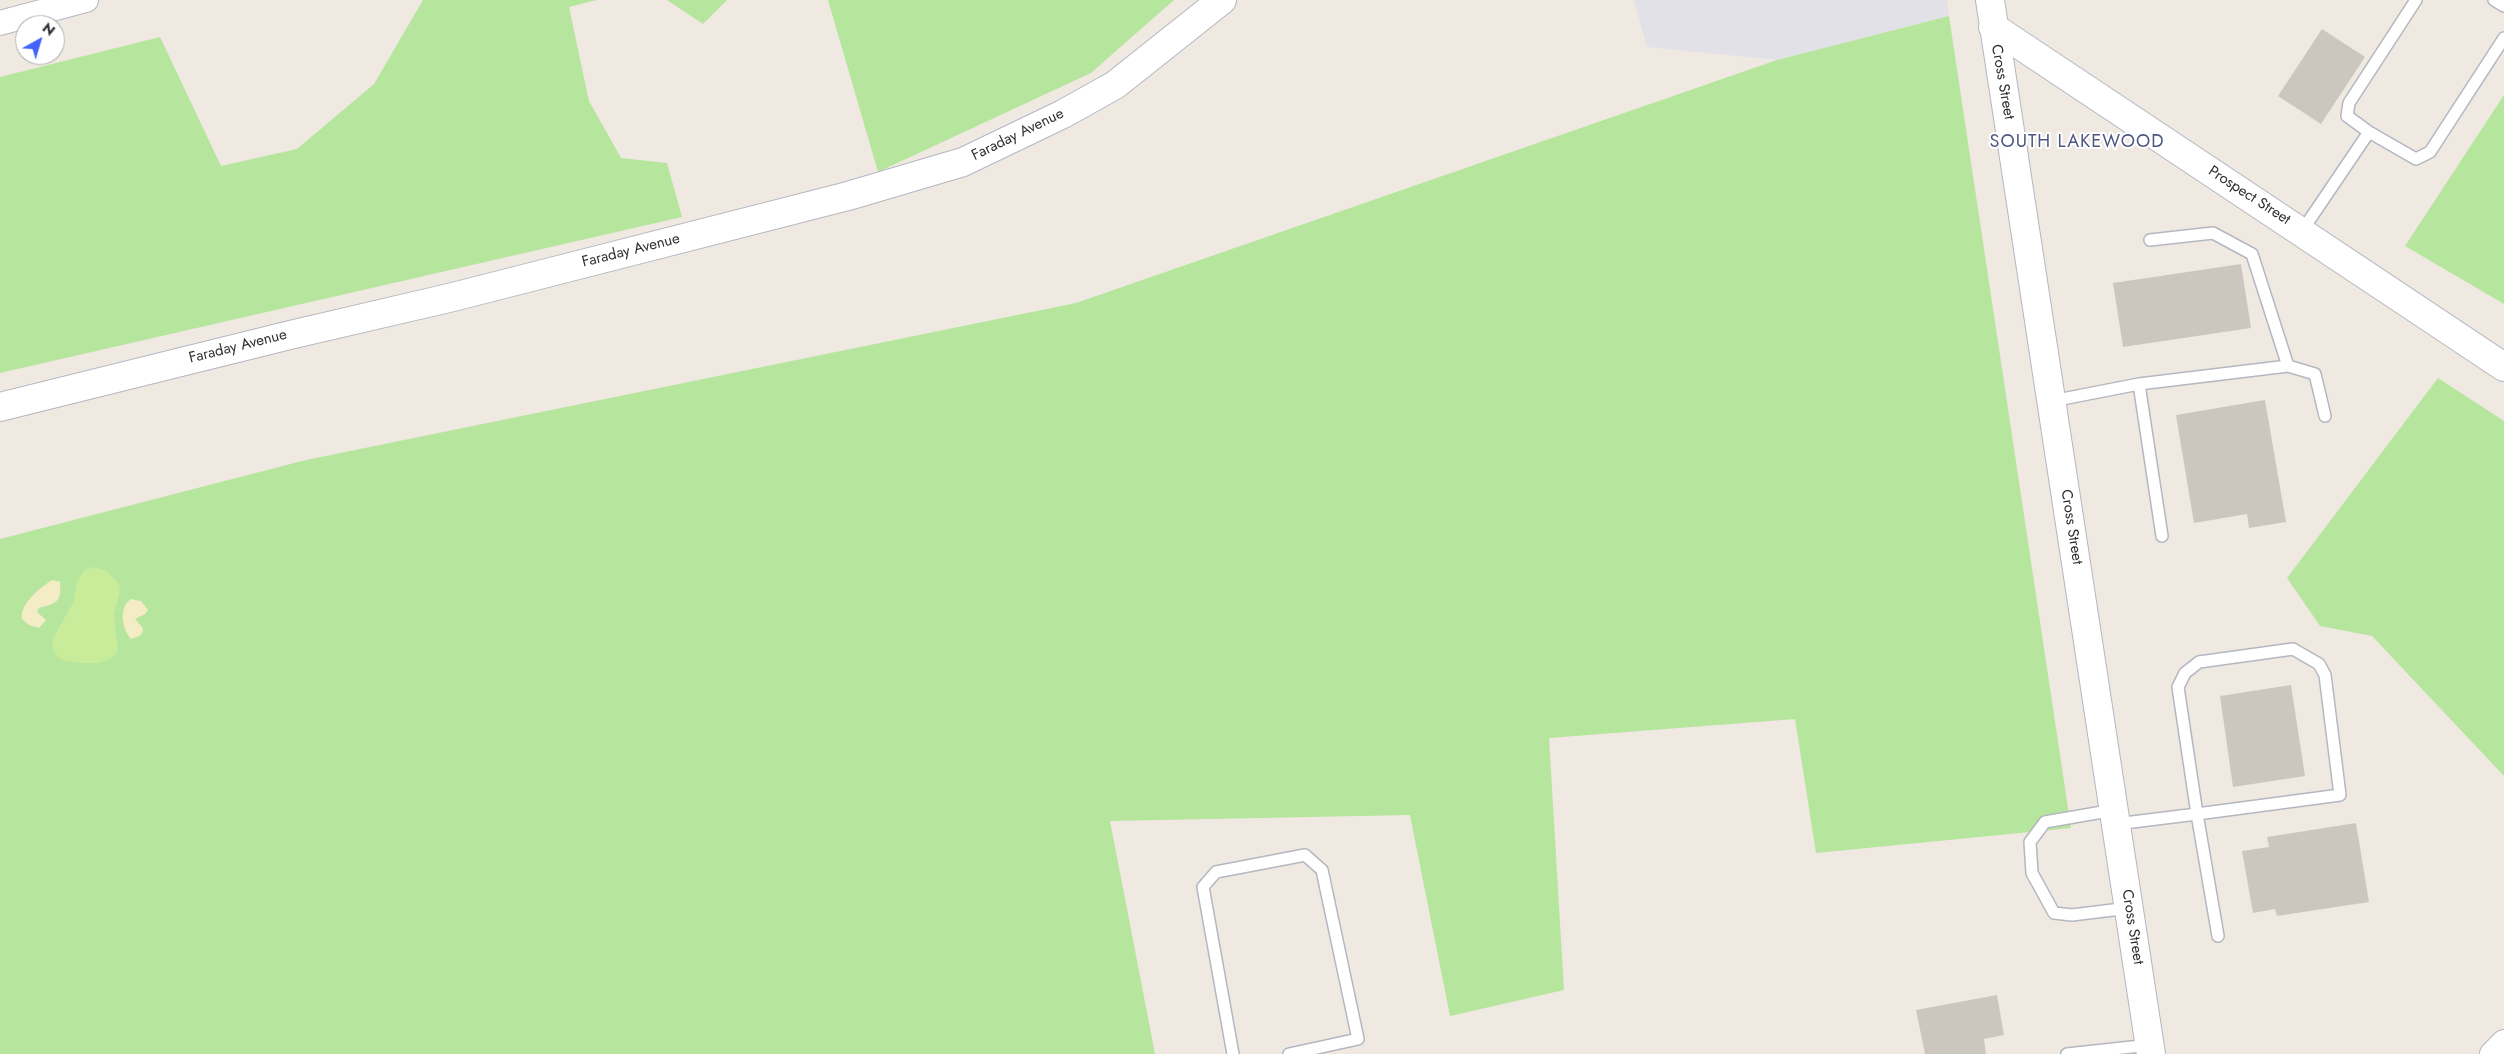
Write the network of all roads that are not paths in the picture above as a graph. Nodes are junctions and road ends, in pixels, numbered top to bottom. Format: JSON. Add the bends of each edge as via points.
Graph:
{"nodes":[{"id":1,"x":86,"y":0,"type":"edge"},
{"id":2,"x":1222,"y":0,"type":"edge"},
{"id":3,"x":1990,"y":0,"type":"edge"},
{"id":4,"x":2416,"y":0,"type":"edge"},
{"id":5,"x":2494,"y":0,"type":"edge"},
{"id":6,"x":2504,"y":6,"type":"edge"},
{"id":7,"x":0,"y":23,"type":"edge"},
{"id":8,"x":1993,"y":27,"type":"junction"},
{"id":9,"x":2504,"y":38,"type":"edge"},
{"id":10,"x":2369,"y":132,"type":"junction"},
{"id":11,"x":2302,"y":231,"type":"junction"},
{"id":12,"x":2150,"y":240,"type":"dead end"},
{"id":13,"x":2288,"y":366,"type":"junction"},
{"id":14,"x":2504,"y":367,"type":"edge"},
{"id":15,"x":2139,"y":384,"type":"junction"},
{"id":16,"x":2052,"y":401,"type":"junction"},
{"id":17,"x":0,"y":407,"type":"edge"},
{"id":18,"x":2325,"y":416,"type":"dead end"},
{"id":19,"x":2162,"y":536,"type":"dead end"},
{"id":20,"x":2197,"y":814,"type":"junction"},
{"id":21,"x":2115,"y":817,"type":"junction"},
{"id":22,"x":2129,"y":908,"type":"junction"},
{"id":23,"x":2218,"y":936,"type":"dead end"},
{"id":24,"x":2504,"y":1042,"type":"edge"},
{"id":25,"x":2151,"y":1050,"type":"edge"},
{"id":26,"x":1233,"y":1054,"type":"edge"},
{"id":27,"x":1289,"y":1054,"type":"edge"},
{"id":28,"x":2067,"y":1054,"type":"edge"},
{"id":29,"x":2492,"y":1054,"type":"edge"}],
"edges":[{"from":1,"to":7,"type":"street"},
{"from":2,"to":17,"type":"street","name":"Faraday Avenue","via":[[1115,85],[1063,114],[954,164],[886,187]]},
{"from":3,"to":8,"type":"street","name":"Cross Street"},
{"from":4,"to":10,"type":"lane","via":[[2349,103],[2348,116]]},
{"from":5,"to":6,"type":"lane"},
{"from":8,"to":11,"type":"street","name":"Prospect Street"},
{"from":8,"to":16,"type":"street","name":"Cross Street"},
{"from":9,"to":10,"type":"lane","via":[[2430,152],[2416,158]]},
{"from":10,"to":11,"type":"lane"},
{"from":11,"to":14,"type":"street","name":"Prospect Street"},
{"from":12,"to":13,"type":"lane","via":[[2213,232],[2252,254]]},
{"from":13,"to":15,"type":"lane"},
{"from":13,"to":18,"type":"lane","via":[[2315,374]]},
{"from":15,"to":16,"type":"lane"},
{"from":15,"to":19,"type":"lane"},
{"from":16,"to":21,"type":"street","name":"Cross Street"},
{"from":20,"to":20,"type":"lane","via":[[2340,795],[2325,675],[2319,664],[2293,649],[2199,662],[2185,673],[2178,687]]},
{"from":20,"to":21,"type":"lane"},
{"from":20,"to":23,"type":"lane"},
{"from":21,"to":22,"type":"street","name":"Cross Street"},
{"from":21,"to":22,"type":"lane","via":[[2045,822],[2030,842],[2032,873],[2054,913],[2072,915]]},
{"from":22,"to":25,"type":"street","name":"Cross Street"},
{"from":24,"to":29,"type":"street"},
{"from":25,"to":28,"type":"lane"},
{"from":26,"to":27,"type":"lane","via":[[1203,887],[1216,872],[1305,855],[1322,870],[1358,1039]]}]}
